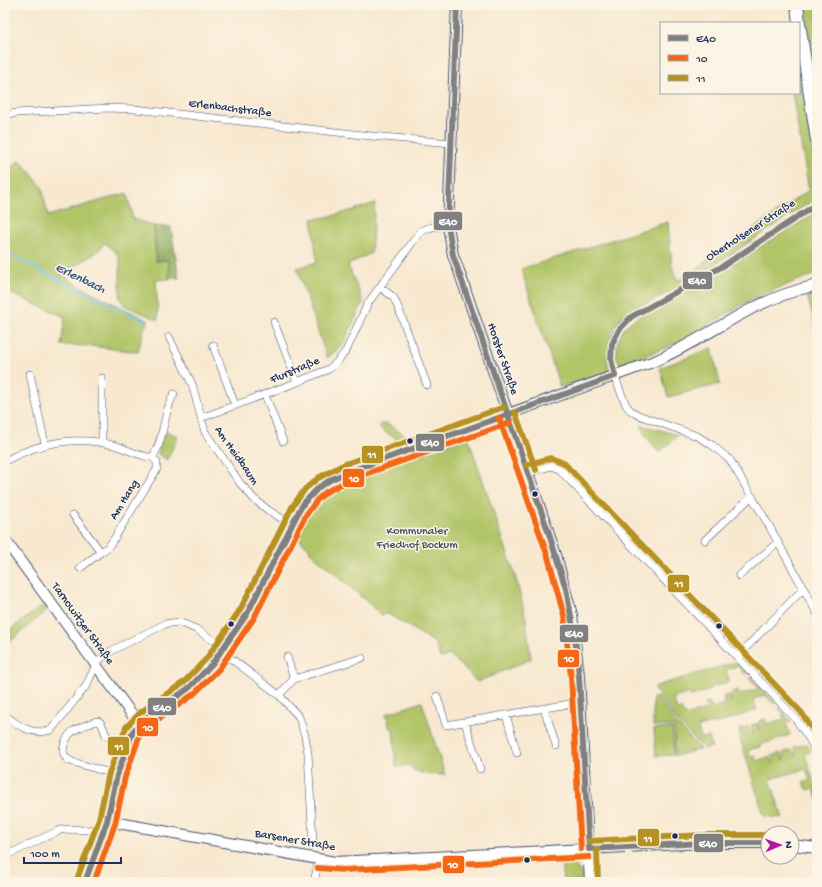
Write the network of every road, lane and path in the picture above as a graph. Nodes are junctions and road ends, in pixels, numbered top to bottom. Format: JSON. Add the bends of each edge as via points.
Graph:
{"nodes":[{"id":1,"x":457,"y":5,"type":"edge"},
{"id":2,"x":797,"y":5,"type":"edge"},
{"id":3,"x":799,"y":22,"type":"edge"},
{"id":4,"x":800,"y":30,"type":"edge"},
{"id":5,"x":5,"y":115,"type":"edge"},
{"id":6,"x":817,"y":140,"type":"edge"},
{"id":7,"x":452,"y":143,"type":"junction"},
{"id":8,"x":814,"y":206,"type":"edge"},
{"id":9,"x":448,"y":226,"type":"junction"},
{"id":10,"x":815,"y":284,"type":"edge"},
{"id":11,"x":380,"y":287,"type":"junction"},
{"id":12,"x":274,"y":322,"type":"dead end"},
{"id":13,"x":169,"y":337,"type":"dead end"},
{"id":14,"x":213,"y":345,"type":"dead end"},
{"id":15,"x":30,"y":374,"type":"dead end"},
{"id":16,"x":615,"y":376,"type":"junction"},
{"id":17,"x":102,"y":378,"type":"dead end"},
{"id":18,"x":297,"y":382,"type":"junction"},
{"id":19,"x":426,"y":385,"type":"dead end"},
{"id":20,"x":174,"y":394,"type":"dead end"},
{"id":21,"x":264,"y":395,"type":"junction"},
{"id":22,"x":235,"y":405,"type":"junction"},
{"id":23,"x":508,"y":415,"type":"junction"},
{"id":24,"x":201,"y":418,"type":"junction"},
{"id":25,"x":282,"y":441,"type":"dead end"},
{"id":26,"x":102,"y":442,"type":"junction"},
{"id":27,"x":45,"y":444,"type":"junction"},
{"id":28,"x":152,"y":457,"type":"junction"},
{"id":29,"x":5,"y":461,"type":"edge"},
{"id":30,"x":528,"y":473,"type":"junction"},
{"id":31,"x":752,"y":496,"type":"junction"},
{"id":32,"x":73,"y":515,"type":"dead end"},
{"id":33,"x":292,"y":525,"type":"junction"},
{"id":34,"x":5,"y":540,"type":"edge"},
{"id":35,"x":705,"y":540,"type":"dead end"},
{"id":36,"x":778,"y":542,"type":"junction"},
{"id":37,"x":101,"y":552,"type":"junction"},
{"id":38,"x":80,"y":568,"type":"dead end"},
{"id":39,"x":739,"y":576,"type":"dead end"},
{"id":40,"x":803,"y":589,"type":"junction"},
{"id":41,"x":817,"y":613,"type":"edge"},
{"id":42,"x":222,"y":649,"type":"junction"},
{"id":43,"x":288,"y":657,"type":"dead end"},
{"id":44,"x":737,"y":657,"type":"junction"},
{"id":45,"x":362,"y":658,"type":"dead end"},
{"id":46,"x":96,"y":665,"type":"junction"},
{"id":47,"x":294,"y":679,"type":"junction"},
{"id":48,"x":279,"y":695,"type":"junction"},
{"id":49,"x":437,"y":696,"type":"dead end"},
{"id":50,"x":581,"y":702,"type":"junction"},
{"id":51,"x":544,"y":708,"type":"junction"},
{"id":52,"x":5,"y":715,"type":"edge"},
{"id":53,"x":506,"y":715,"type":"junction"},
{"id":54,"x":465,"y":722,"type":"junction"},
{"id":55,"x":139,"y":724,"type":"junction"},
{"id":56,"x":127,"y":744,"type":"junction"},
{"id":57,"x":556,"y":746,"type":"dead end"},
{"id":58,"x":518,"y":753,"type":"dead end"},
{"id":59,"x":817,"y":755,"type":"edge"},
{"id":60,"x":480,"y":769,"type":"dead end"},
{"id":61,"x":117,"y":775,"type":"junction"},
{"id":62,"x":105,"y":826,"type":"junction"},
{"id":63,"x":313,"y":843,"type":"dead end"},
{"id":64,"x":760,"y":843,"type":"edge"},
{"id":65,"x":800,"y":846,"type":"edge"},
{"id":66,"x":817,"y":848,"type":"edge"},
{"id":67,"x":589,"y":849,"type":"junction"},
{"id":68,"x":5,"y":856,"type":"edge"},
{"id":69,"x":319,"y":860,"type":"junction"},
{"id":70,"x":85,"y":882,"type":"edge"},
{"id":71,"x":314,"y":882,"type":"edge"},
{"id":72,"x":590,"y":882,"type":"edge"}],
"edges":[{"from":1,"to":7,"type":"street","name":"Horster Straße"},
{"from":2,"to":3,"type":"main road"},
{"from":4,"to":6,"type":"main road"},
{"from":5,"to":7,"type":"street","name":"Erlenbachstraße","via":[[108,108],[135,109]]},
{"from":7,"to":9,"type":"street","name":"Horster Straße"},
{"from":8,"to":16,"type":"street","name":"Oberholsener Straße","via":[[723,266],[621,326],[615,335],[611,357]]},
{"from":9,"to":11,"type":"street","name":"Flurstraße","via":[[435,226],[420,232]]},
{"from":9,"to":23,"type":"street","name":"Horster Straße","via":[[453,255]]},
{"from":10,"to":16,"type":"street","via":[[764,302],[679,351]]},
{"from":11,"to":18,"type":"street","name":"Flurstraße","via":[[368,303],[346,351],[336,363]]},
{"from":11,"to":19,"type":"street","via":[[393,297],[398,307]]},
{"from":12,"to":18,"type":"street"},
{"from":13,"to":24,"type":"street","name":"Am Heidbaum","via":[[192,384]]},
{"from":14,"to":22,"type":"street"},
{"from":15,"to":27,"type":"street"},
{"from":16,"to":23,"type":"street"},
{"from":16,"to":31,"type":"street","name":"Oberholsener Straße","via":[[630,410],[697,436],[712,446],[730,460]]},
{"from":17,"to":26,"type":"street"},
{"from":18,"to":21,"type":"street","name":"Flurstraße"},
{"from":20,"to":28,"type":"street"},
{"from":21,"to":22,"type":"street","name":"Flurstraße"},
{"from":21,"to":25,"type":"street"},
{"from":22,"to":24,"type":"street","name":"Flurstraße"},
{"from":23,"to":30,"type":"street","name":"Horster Straße"},
{"from":23,"to":33,"type":"street","via":[[368,464],[326,482],[307,499]]},
{"from":24,"to":33,"type":"street","name":"Am Heidbaum","via":[[205,432],[240,483],[254,499]]},
{"from":26,"to":27,"type":"street","via":[[71,441]]},
{"from":26,"to":28,"type":"street"},
{"from":27,"to":29,"type":"street"},
{"from":28,"to":37,"type":"street","name":"Am Hang","via":[[157,462],[157,470],[112,542]]},
{"from":30,"to":44,"type":"street","via":[[551,466],[559,469]]},
{"from":30,"to":50,"type":"street","name":"Horster Straße","via":[[566,590],[575,638]]},
{"from":31,"to":35,"type":"street"},
{"from":31,"to":36,"type":"street","name":"Oberholsener Straße"},
{"from":32,"to":37,"type":"street"},
{"from":33,"to":42,"type":"street","via":[[247,614]]},
{"from":34,"to":46,"type":"street","name":"Tarnowitzer Straße"},
{"from":36,"to":39,"type":"street"},
{"from":36,"to":40,"type":"street","name":"Oberholsener Straße"},
{"from":37,"to":38,"type":"street","name":"Am Hang"},
{"from":40,"to":41,"type":"street","name":"Oberholsener Straße"},
{"from":40,"to":44,"type":"street"},
{"from":42,"to":46,"type":"street","via":[[196,629],[178,622],[170,622],[113,650]]},
{"from":42,"to":48,"type":"street"},
{"from":42,"to":55,"type":"street","via":[[189,688]]},
{"from":43,"to":47,"type":"street"},
{"from":44,"to":59,"type":"street","via":[[795,718]]},
{"from":45,"to":47,"type":"street"},
{"from":46,"to":52,"type":"street","via":[[86,686],[51,730],[29,731]]},
{"from":46,"to":55,"type":"street","name":"Tarnowitzer Straße"},
{"from":47,"to":48,"type":"street"},
{"from":48,"to":63,"type":"street","via":[[298,717],[305,736]]},
{"from":49,"to":54,"type":"street","via":[[446,725]]},
{"from":50,"to":51,"type":"street"},
{"from":50,"to":67,"type":"street","name":"Horster Straße"},
{"from":51,"to":53,"type":"street"},
{"from":51,"to":57,"type":"street"},
{"from":53,"to":54,"type":"street"},
{"from":53,"to":58,"type":"street"},
{"from":54,"to":60,"type":"street"},
{"from":55,"to":56,"type":"street"},
{"from":56,"to":61,"type":"street"},
{"from":56,"to":61,"type":"street","via":[[106,736],[99,722],[79,727],[71,732],[66,740],[63,752],[67,760]]},
{"from":61,"to":62,"type":"street"},
{"from":62,"to":68,"type":"street","via":[[98,829],[60,830]]},
{"from":62,"to":69,"type":"street","name":"Barsener Straße"},
{"from":62,"to":70,"type":"street"},
{"from":64,"to":67,"type":"street","name":"Barsener Straße"},
{"from":65,"to":66,"type":"street"},
{"from":67,"to":69,"type":"street","name":"Barsener Straße","via":[[344,862]]},
{"from":67,"to":72,"type":"street","name":"Horster Straße"},
{"from":69,"to":71,"type":"street"}]}
